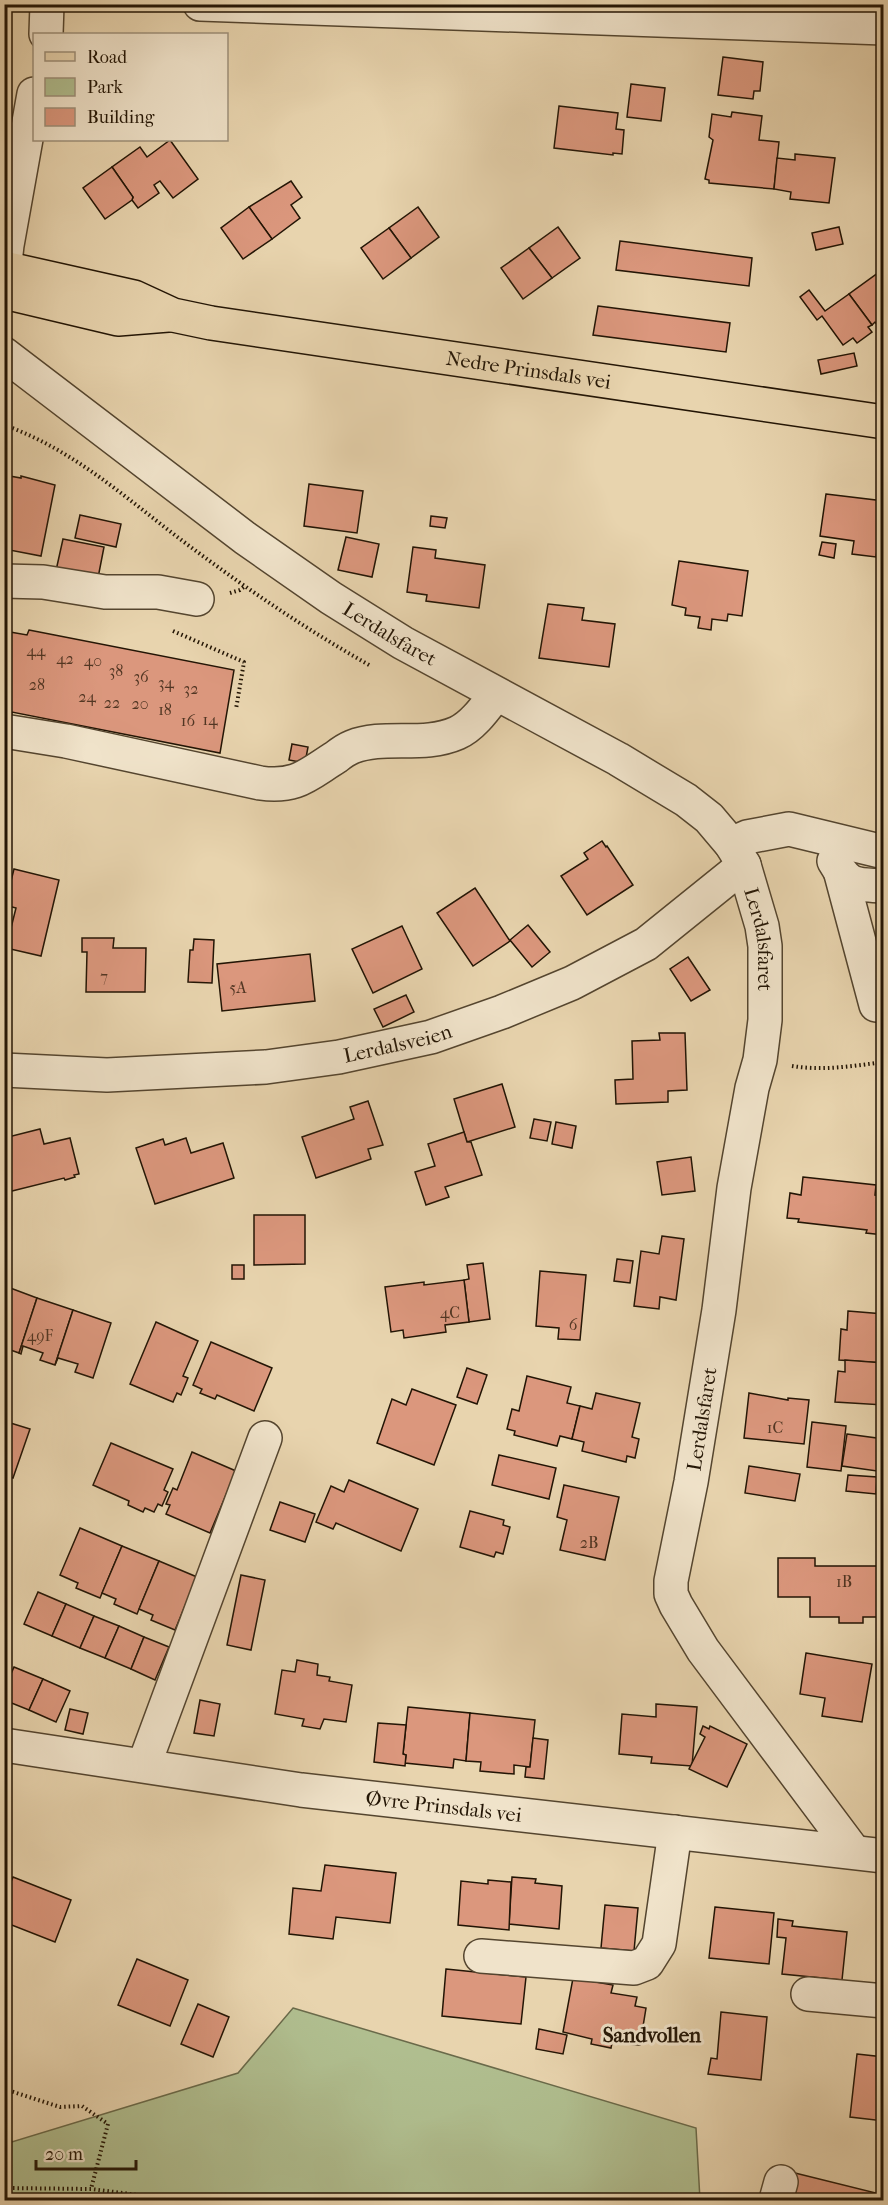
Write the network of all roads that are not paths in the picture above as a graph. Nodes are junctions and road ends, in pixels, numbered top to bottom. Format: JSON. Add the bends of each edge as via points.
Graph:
{"nodes":[{"id":1,"x":200,"y":4,"type":"edge"},
{"id":2,"x":884,"y":28,"type":"edge"},
{"id":3,"x":23,"y":106,"type":"edge"},
{"id":4,"x":5,"y":270,"type":"edge"},
{"id":5,"x":4,"y":292,"type":"edge"},
{"id":6,"x":173,"y":315,"type":"junction"},
{"id":7,"x":4,"y":354,"type":"edge"},
{"id":8,"x":884,"y":422,"type":"edge"},
{"id":9,"x":4,"y":581,"type":"edge"},
{"id":10,"x":197,"y":599,"type":"dead end"},
{"id":11,"x":496,"y":694,"type":"junction"},
{"id":12,"x":4,"y":730,"type":"edge"},
{"id":13,"x":815,"y":836,"type":"junction"},
{"id":14,"x":884,"y":852,"type":"edge"},
{"id":15,"x":737,"y":854,"type":"junction"},
{"id":16,"x":841,"y":874,"type":"junction"},
{"id":17,"x":884,"y":886,"type":"edge"},
{"id":18,"x":876,"y":1005,"type":"dead end"},
{"id":19,"x":4,"y":1070,"type":"edge"},
{"id":20,"x":265,"y":1438,"type":"dead end"},
{"id":21,"x":4,"y":1745,"type":"edge"},
{"id":22,"x":144,"y":1766,"type":"junction"},
{"id":23,"x":675,"y":1832,"type":"junction"},
{"id":24,"x":869,"y":1854,"type":"edge"},
{"id":25,"x":481,"y":1956,"type":"dead end"},
{"id":26,"x":808,"y":1994,"type":"dead end"},
{"id":27,"x":884,"y":2001,"type":"edge"}],
"edges":[{"from":1,"to":2,"type":"street"},
{"from":3,"to":4,"type":"street"},
{"from":4,"to":6,"type":"main road","name":"Nedre Prinsdals vei","via":[[134,297]]},
{"from":5,"to":6,"type":"main road","name":"Nedre Prinsdals vei","via":[[118,318]]},
{"from":6,"to":8,"type":"main road","name":"Nedre Prinsdals vei"},
{"from":7,"to":11,"type":"street","name":"Lerdalsfaret","via":[[286,567],[394,638]]},
{"from":9,"to":10,"type":"street","via":[[33,581],[105,592],[158,592]]},
{"from":11,"to":12,"type":"street","via":[[460,731],[445,738],[371,742],[352,747],[302,780],[282,785]]},
{"from":11,"to":15,"type":"street","name":"Lerdalsfaret","via":[[686,800],[709,818]]},
{"from":13,"to":14,"type":"street"},
{"from":13,"to":15,"type":"street","via":[[789,830],[747,837]]},
{"from":13,"to":16,"type":"street"},
{"from":15,"to":19,"type":"street","name":"Lerdalsveien","via":[[646,944],[572,983],[430,1037],[339,1057],[266,1067],[107,1075]]},
{"from":15,"to":24,"type":"street","name":"Lerdalsfaret","via":[[753,892],[765,946],[766,994],[760,1060],[734,1188],[719,1310],[671,1594],[703,1650]]},
{"from":16,"to":17,"type":"street","via":[[855,885]]},
{"from":16,"to":18,"type":"street"},
{"from":20,"to":22,"type":"street"},
{"from":21,"to":22,"type":"street","name":"Øvre Prinsdals vei"},
{"from":22,"to":23,"type":"street","name":"Øvre Prinsdals vei","via":[[301,1790]]},
{"from":23,"to":24,"type":"street","name":"Øvre Prinsdals vei"},
{"from":23,"to":25,"type":"street","via":[[659,1944],[647,1963],[634,1968]]},
{"from":26,"to":27,"type":"street"}]}
